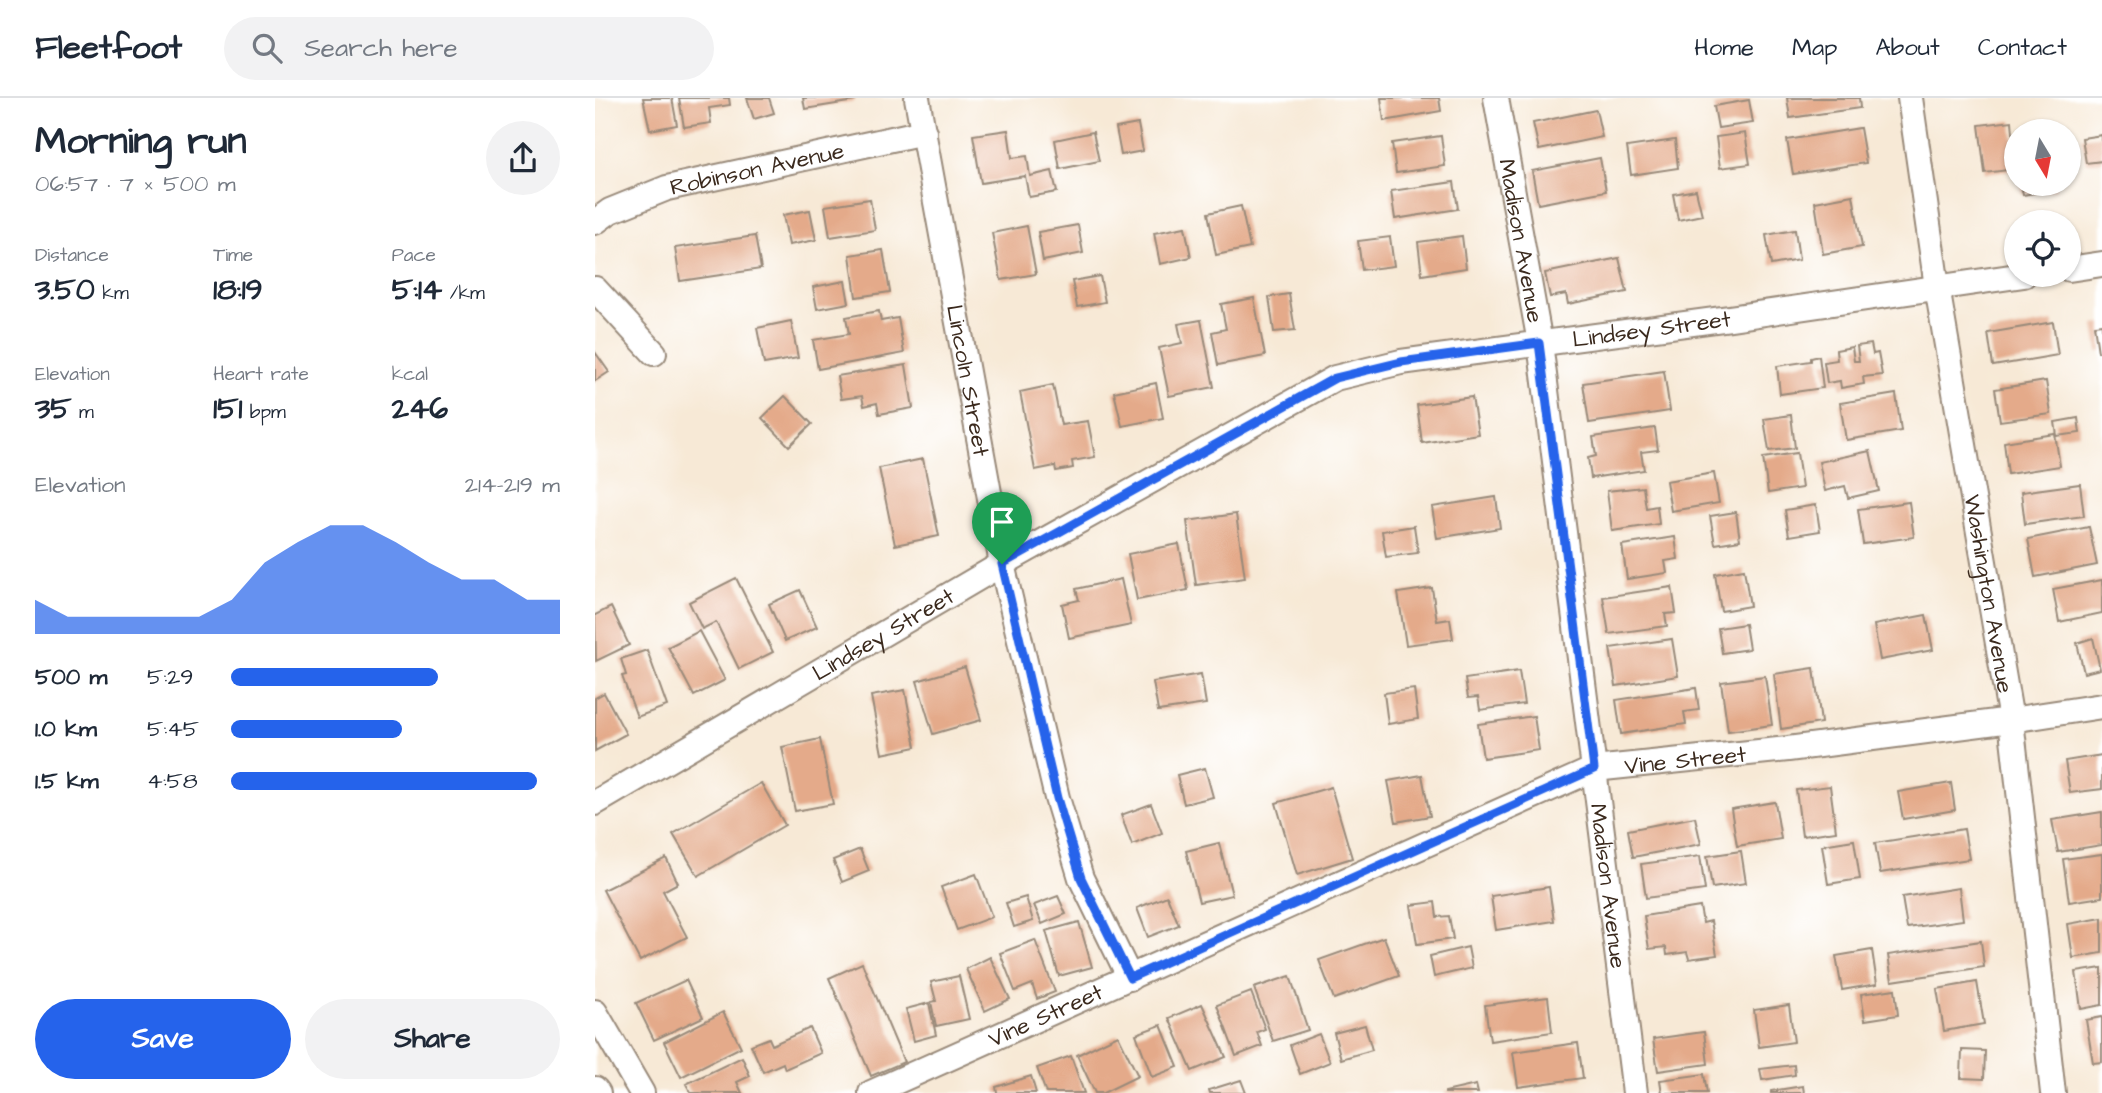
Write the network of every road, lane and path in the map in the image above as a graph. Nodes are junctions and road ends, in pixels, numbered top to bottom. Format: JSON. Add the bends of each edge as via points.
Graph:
{"nodes":[{"id":1,"x":917,"y":98,"type":"edge"},
{"id":2,"x":1496,"y":98,"type":"edge"},
{"id":3,"x":1910,"y":98,"type":"edge"},
{"id":4,"x":924,"y":132,"type":"junction"},
{"id":5,"x":595,"y":222,"type":"edge"},
{"id":6,"x":2102,"y":264,"type":"edge"},
{"id":7,"x":2081,"y":267,"type":"edge"},
{"id":8,"x":2004,"y":278,"type":"edge"},
{"id":9,"x":1937,"y":287,"type":"junction"},
{"id":10,"x":595,"y":289,"type":"edge"},
{"id":11,"x":1539,"y":343,"type":"junction"},
{"id":12,"x":654,"y":353,"type":"dead end"},
{"id":13,"x":1002,"y":564,"type":"junction"},
{"id":14,"x":2102,"y":706,"type":"edge"},
{"id":15,"x":2011,"y":720,"type":"junction"},
{"id":16,"x":1594,"y":769,"type":"junction"},
{"id":17,"x":595,"y":803,"type":"edge"},
{"id":18,"x":1130,"y":978,"type":"junction"},
{"id":19,"x":595,"y":1012,"type":"edge"},
{"id":20,"x":642,"y":1093,"type":"edge"},
{"id":21,"x":871,"y":1093,"type":"edge"},
{"id":22,"x":1635,"y":1093,"type":"edge"},
{"id":23,"x":2053,"y":1093,"type":"edge"}],
"edges":[{"from":1,"to":4,"type":"street","name":"Lincoln Street"},
{"from":2,"to":11,"type":"street","name":"Madison Avenue"},
{"from":3,"to":9,"type":"street","name":"Washington Avenue"},
{"from":4,"to":5,"type":"street","name":"Robinson Avenue","via":[[667,188],[610,211]]},
{"from":4,"to":13,"type":"street","name":"Lincoln Street"},
{"from":6,"to":7,"type":"street"},
{"from":8,"to":9,"type":"street","name":"Lindsey Street"},
{"from":9,"to":11,"type":"street","name":"Lindsey Street"},
{"from":9,"to":15,"type":"street","name":"Washington Avenue"},
{"from":10,"to":12,"type":"street"},
{"from":11,"to":13,"type":"street","name":"Lindsey Street","via":[[1401,362],[1335,378]]},
{"from":11,"to":16,"type":"street","name":"Madison Avenue"},
{"from":13,"to":17,"type":"street","name":"Lindsey Street"},
{"from":13,"to":18,"type":"street","name":"Lincoln Street","via":[[1057,798],[1081,878]]},
{"from":14,"to":15,"type":"street","name":"Vine Street"},
{"from":15,"to":16,"type":"street","name":"Vine Street"},
{"from":15,"to":23,"type":"street","name":"Washington Avenue"},
{"from":16,"to":18,"type":"street","name":"Vine Street"},
{"from":16,"to":22,"type":"street","name":"Madison Avenue"},
{"from":18,"to":21,"type":"street","name":"Vine Street"},
{"from":19,"to":20,"type":"street"}]}
